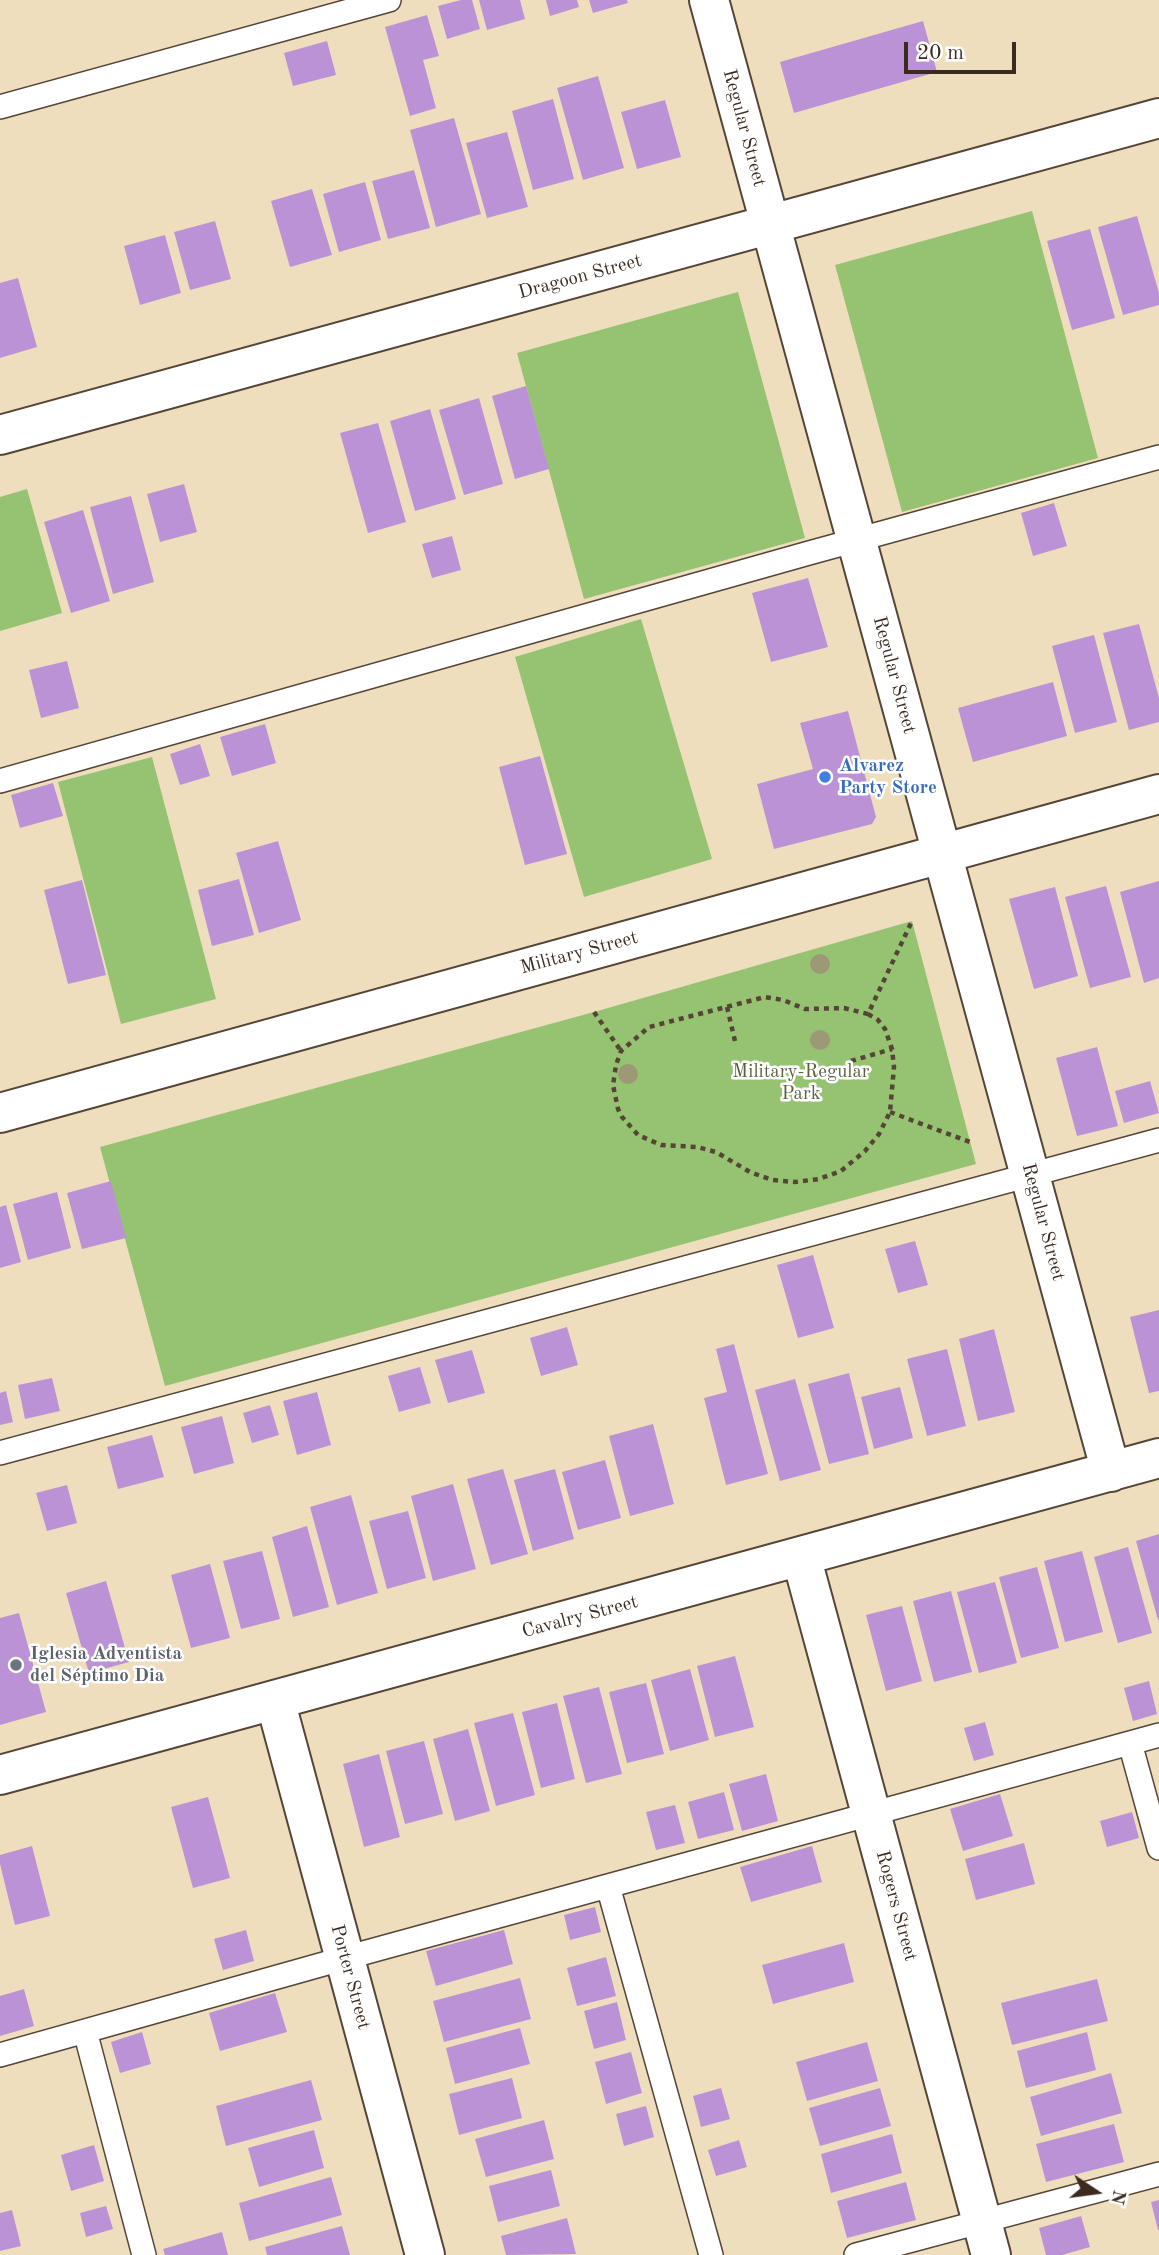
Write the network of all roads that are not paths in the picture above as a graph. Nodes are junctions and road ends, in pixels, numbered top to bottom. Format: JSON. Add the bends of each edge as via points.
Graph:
{"nodes":[{"id":1,"x":389,"y":0,"type":"edge"},
{"id":2,"x":709,"y":0,"type":"edge"},
{"id":3,"x":0,"y":107,"type":"edge"},
{"id":4,"x":1159,"y":118,"type":"edge"},
{"id":5,"x":770,"y":225,"type":"junction"},
{"id":6,"x":0,"y":435,"type":"edge"},
{"id":7,"x":1159,"y":457,"type":"edge"},
{"id":8,"x":857,"y":540,"type":"junction"},
{"id":9,"x":0,"y":780,"type":"edge"},
{"id":10,"x":1159,"y":794,"type":"edge"},
{"id":11,"x":943,"y":853,"type":"junction"},
{"id":12,"x":0,"y":1112,"type":"edge"},
{"id":13,"x":1159,"y":1140,"type":"edge"},
{"id":14,"x":1030,"y":1175,"type":"junction"},
{"id":15,"x":0,"y":1452,"type":"edge"},
{"id":16,"x":1159,"y":1458,"type":"edge"},
{"id":17,"x":1111,"y":1472,"type":"junction"},
{"id":18,"x":801,"y":1556,"type":"junction"},
{"id":19,"x":275,"y":1700,"type":"junction"},
{"id":20,"x":1159,"y":1735,"type":"edge"},
{"id":21,"x":1130,"y":1742,"type":"junction"},
{"id":22,"x":0,"y":1775,"type":"edge"},
{"id":23,"x":871,"y":1814,"type":"junction"},
{"id":24,"x":1159,"y":1848,"type":"edge"},
{"id":25,"x":608,"y":1886,"type":"junction"},
{"id":26,"x":345,"y":1958,"type":"junction"},
{"id":27,"x":85,"y":2031,"type":"junction"},
{"id":28,"x":0,"y":2055,"type":"edge"},
{"id":29,"x":1159,"y":2174,"type":"edge"},
{"id":30,"x":986,"y":2238,"type":"edge"},
{"id":31,"x":144,"y":2255,"type":"edge"},
{"id":32,"x":425,"y":2255,"type":"edge"},
{"id":33,"x":711,"y":2255,"type":"edge"},
{"id":34,"x":856,"y":2255,"type":"edge"}],
"edges":[{"from":1,"to":3,"type":"lane"},
{"from":2,"to":5,"type":"street","name":"Regular Street"},
{"from":4,"to":5,"type":"street","name":"Dragoon Street"},
{"from":5,"to":6,"type":"street","name":"Dragoon Street"},
{"from":5,"to":8,"type":"street","name":"Regular Street"},
{"from":7,"to":8,"type":"lane"},
{"from":8,"to":9,"type":"lane"},
{"from":8,"to":11,"type":"street","name":"Regular Street"},
{"from":10,"to":11,"type":"street","name":"Military Street"},
{"from":11,"to":12,"type":"street","name":"Military Street"},
{"from":11,"to":14,"type":"street","name":"Regular Street"},
{"from":13,"to":14,"type":"lane"},
{"from":14,"to":15,"type":"lane"},
{"from":14,"to":17,"type":"street","name":"Regular Street"},
{"from":16,"to":17,"type":"street","name":"Cavalry Street"},
{"from":17,"to":18,"type":"street","name":"Cavalry Street"},
{"from":18,"to":19,"type":"street","name":"Cavalry Street"},
{"from":18,"to":23,"type":"street","name":"Rogers Street"},
{"from":19,"to":22,"type":"street","name":"Cavalry Street"},
{"from":19,"to":26,"type":"street","name":"Porter Street"},
{"from":20,"to":21,"type":"lane"},
{"from":21,"to":23,"type":"lane"},
{"from":21,"to":24,"type":"lane"},
{"from":23,"to":25,"type":"lane"},
{"from":23,"to":30,"type":"street","name":"Rogers Street"},
{"from":25,"to":26,"type":"lane"},
{"from":25,"to":33,"type":"lane"},
{"from":26,"to":27,"type":"lane"},
{"from":26,"to":32,"type":"street","name":"Porter Street"},
{"from":27,"to":28,"type":"lane"},
{"from":27,"to":31,"type":"lane"},
{"from":29,"to":30,"type":"lane"},
{"from":30,"to":34,"type":"lane"}]}
